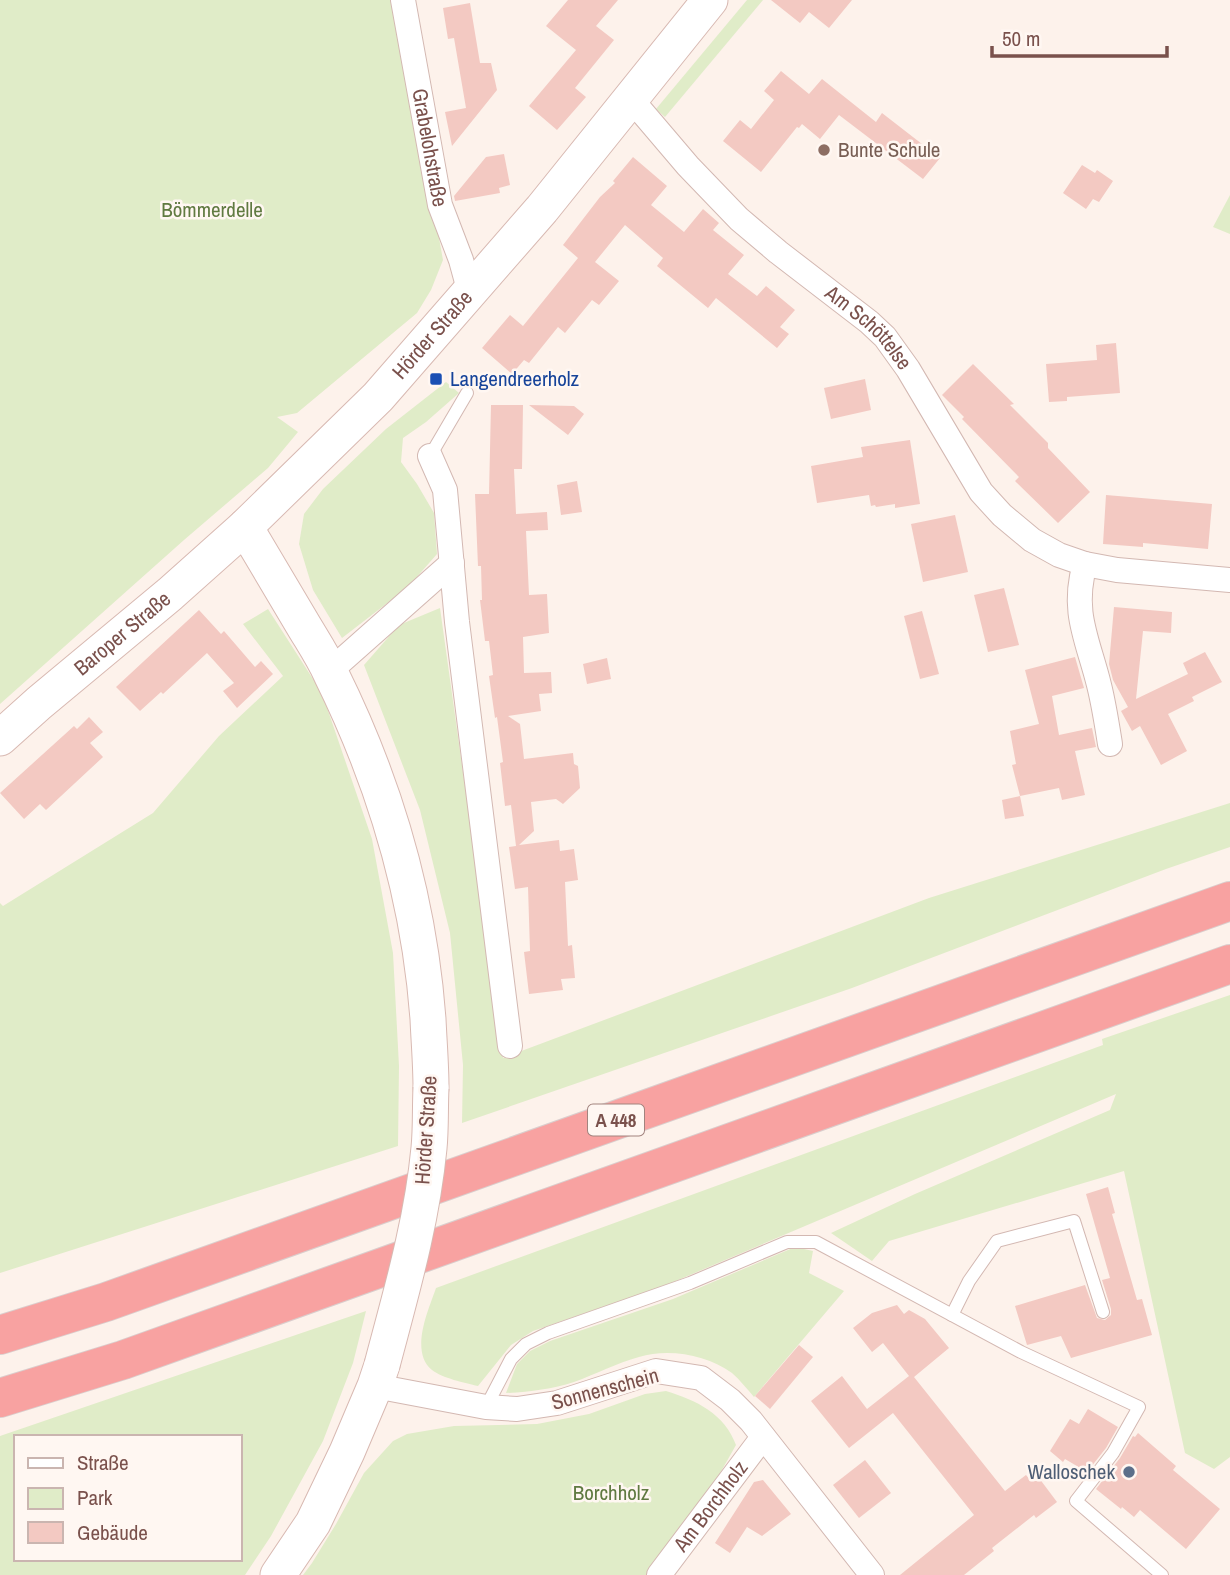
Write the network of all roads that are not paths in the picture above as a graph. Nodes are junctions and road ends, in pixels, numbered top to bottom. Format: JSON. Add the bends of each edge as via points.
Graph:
{"nodes":[{"id":1,"x":403,"y":0,"type":"edge"},
{"id":2,"x":710,"y":0,"type":"edge"},
{"id":3,"x":631,"y":99,"type":"junction"},
{"id":4,"x":470,"y":293,"type":"junction"},
{"id":5,"x":467,"y":393,"type":"dead end"},
{"id":6,"x":430,"y":456,"type":"joint"},
{"id":7,"x":245,"y":527,"type":"junction"},
{"id":8,"x":452,"y":563,"type":"junction"},
{"id":9,"x":1085,"y":564,"type":"junction"},
{"id":10,"x":1230,"y":580,"type":"edge"},
{"id":11,"x":330,"y":671,"type":"junction"},
{"id":12,"x":0,"y":738,"type":"edge"},
{"id":13,"x":1110,"y":744,"type":"dead end"},
{"id":14,"x":1230,"y":901,"type":"edge"},
{"id":15,"x":1230,"y":964,"type":"edge"},
{"id":16,"x":510,"y":1046,"type":"dead end"},
{"id":17,"x":1103,"y":1312,"type":"dead end"},
{"id":18,"x":952,"y":1315,"type":"junction"},
{"id":19,"x":0,"y":1335,"type":"edge"},
{"id":20,"x":378,"y":1375,"type":"junction"},
{"id":21,"x":0,"y":1398,"type":"edge"},
{"id":22,"x":486,"y":1407,"type":"junction"},
{"id":23,"x":763,"y":1437,"type":"junction"},
{"id":24,"x":278,"y":1575,"type":"edge"},
{"id":25,"x":659,"y":1575,"type":"edge"},
{"id":26,"x":872,"y":1575,"type":"edge"},
{"id":27,"x":1162,"y":1575,"type":"edge"}],
"edges":[{"from":1,"to":4,"type":"street","name":"Grabelohstraße","via":[[440,205]]},
{"from":2,"to":3,"type":"main road","name":"Hörder Straße"},
{"from":3,"to":4,"type":"main road","name":"Hörder Straße"},
{"from":3,"to":9,"type":"street","name":"Am Schöttelse","via":[[738,219],[886,337],[981,492],[1002,515],[1039,544]]},
{"from":4,"to":7,"type":"main road","name":"Hörder Straße","via":[[378,397]]},
{"from":5,"to":6,"type":"lane"},
{"from":6,"to":8,"type":"street","via":[[445,490]]},
{"from":7,"to":11,"type":"main road","name":"Hörder Straße"},
{"from":7,"to":12,"type":"main road","name":"Baroper Straße"},
{"from":8,"to":11,"type":"street"},
{"from":8,"to":16,"type":"street"},
{"from":9,"to":10,"type":"street","name":"Am Schöttelse"},
{"from":9,"to":13,"type":"street","via":[[1080,620],[1100,687]]},
{"from":11,"to":20,"type":"main road","name":"Hörder Straße","bridge":true,"via":[[361,738],[402,858],[425,987],[429,1147],[411,1255]]},
{"from":14,"to":19,"type":"highway","number":"A 448","via":[[145,1288]]},
{"from":15,"to":21,"type":"highway","via":[[124,1360]]},
{"from":17,"to":18,"type":"lane","via":[[1074,1221],[996,1241]]},
{"from":18,"to":22,"type":"lane","via":[[816,1242],[787,1242],[526,1344],[511,1359]]},
{"from":18,"to":27,"type":"lane","via":[[1139,1407],[1076,1501]]},
{"from":20,"to":22,"type":"street","name":"Sonnenschein"},
{"from":20,"to":24,"type":"main road","name":"Hörder Straße","via":[[313,1523]]},
{"from":22,"to":23,"type":"street","name":"Sonnenschein","via":[[517,1409],[557,1403],[656,1371],[701,1378],[730,1400]]},
{"from":23,"to":25,"type":"street","name":"Am Borchholz"},
{"from":23,"to":26,"type":"street","name":"Sonnenschein"}]}
